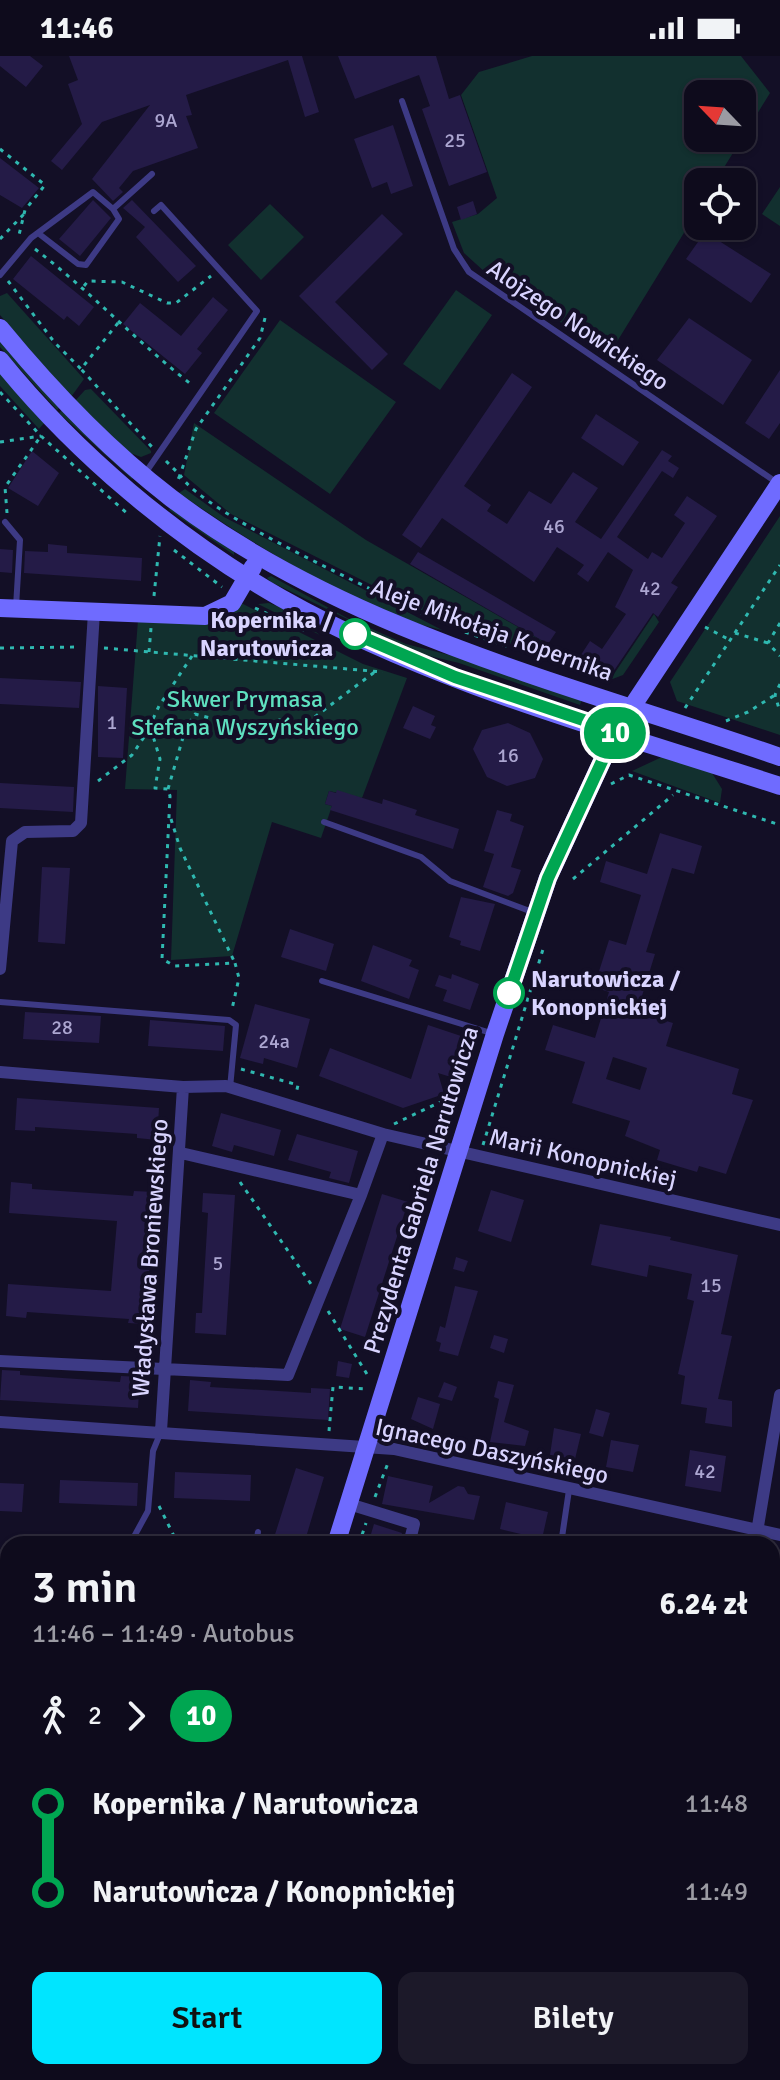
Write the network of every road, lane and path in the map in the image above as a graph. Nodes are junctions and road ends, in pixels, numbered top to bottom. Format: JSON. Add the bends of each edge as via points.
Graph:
{"nodes":[{"id":1,"x":402,"y":101,"type":"dead end"},
{"id":2,"x":0,"y":149,"type":"edge"},
{"id":3,"x":152,"y":174,"type":"dead end"},
{"id":4,"x":113,"y":209,"type":"junction"},
{"id":5,"x":154,"y":211,"type":"dead end"},
{"id":6,"x":24,"y":214,"type":"junction"},
{"id":7,"x":38,"y":233,"type":"junction"},
{"id":8,"x":19,"y":235,"type":"dead end"},
{"id":9,"x":0,"y":239,"type":"edge"},
{"id":10,"x":26,"y":259,"type":"dead end"},
{"id":11,"x":17,"y":270,"type":"dead end"},
{"id":12,"x":0,"y":275,"type":"edge"},
{"id":13,"x":8,"y":281,"type":"junction"},
{"id":14,"x":84,"y":286,"type":"junction"},
{"id":15,"x":193,"y":289,"type":"dead end"},
{"id":16,"x":0,"y":291,"type":"edge"},
{"id":17,"x":257,"y":311,"type":"junction"},
{"id":18,"x":118,"y":323,"type":"junction"},
{"id":19,"x":0,"y":328,"type":"edge"},
{"id":20,"x":0,"y":360,"type":"edge"},
{"id":21,"x":81,"y":369,"type":"junction"},
{"id":22,"x":0,"y":392,"type":"edge"},
{"id":23,"x":201,"y":392,"type":"junction"},
{"id":24,"x":41,"y":436,"type":"junction"},
{"id":25,"x":0,"y":442,"type":"edge"},
{"id":26,"x":154,"y":448,"type":"dead end"},
{"id":27,"x":163,"y":458,"type":"dead end"},
{"id":28,"x":144,"y":475,"type":"junction"},
{"id":29,"x":180,"y":475,"type":"junction"},
{"id":30,"x":780,"y":483,"type":"edge"},
{"id":31,"x":131,"y":490,"type":"junction"},
{"id":32,"x":171,"y":497,"type":"junction"},
{"id":33,"x":5,"y":522,"type":"joint"},
{"id":34,"x":261,"y":554,"type":"junction"},
{"id":35,"x":780,"y":565,"type":"edge"},
{"id":36,"x":248,"y":576,"type":"junction"},
{"id":37,"x":223,"y":588,"type":"dead end"},
{"id":38,"x":8,"y":608,"type":"edge"},
{"id":39,"x":94,"y":612,"type":"junction"},
{"id":40,"x":152,"y":614,"type":"junction"},
{"id":41,"x":428,"y":617,"type":"dead end"},
{"id":42,"x":780,"y":623,"type":"edge"},
{"id":43,"x":703,"y":626,"type":"dead end"},
{"id":44,"x":456,"y":629,"type":"dead end"},
{"id":45,"x":735,"y":633,"type":"junction"},
{"id":46,"x":730,"y":640,"type":"junction"},
{"id":47,"x":768,"y":643,"type":"junction"},
{"id":48,"x":90,"y":647,"type":"junction"},
{"id":49,"x":0,"y":648,"type":"edge"},
{"id":50,"x":149,"y":652,"type":"junction"},
{"id":51,"x":524,"y":652,"type":"dead end"},
{"id":52,"x":192,"y":656,"type":"junction"},
{"id":53,"x":780,"y":656,"type":"edge"},
{"id":54,"x":376,"y":671,"type":"junction"},
{"id":55,"x":383,"y":672,"type":"dead end"},
{"id":56,"x":780,"y":684,"type":"edge"},
{"id":57,"x":775,"y":695,"type":"junction"},
{"id":58,"x":634,"y":708,"type":"junction"},
{"id":59,"x":684,"y":711,"type":"dead end"},
{"id":60,"x":780,"y":712,"type":"edge"},
{"id":61,"x":721,"y":722,"type":"dead end"},
{"id":62,"x":616,"y":731,"type":"junction"},
{"id":63,"x":146,"y":734,"type":"junction"},
{"id":64,"x":780,"y":757,"type":"edge"},
{"id":65,"x":780,"y":786,"type":"edge"},
{"id":66,"x":168,"y":789,"type":"junction"},
{"id":67,"x":84,"y":790,"type":"junction"},
{"id":68,"x":606,"y":790,"type":"dead end"},
{"id":69,"x":673,"y":795,"type":"dead end"},
{"id":70,"x":170,"y":815,"type":"junction"},
{"id":71,"x":324,"y":822,"type":"dead end"},
{"id":72,"x":780,"y":825,"type":"edge"},
{"id":73,"x":573,"y":879,"type":"dead end"},
{"id":74,"x":535,"y":913,"type":"junction"},
{"id":75,"x":547,"y":935,"type":"dead end"},
{"id":76,"x":235,"y":963,"type":"junction"},
{"id":77,"x":0,"y":969,"type":"edge"},
{"id":78,"x":322,"y":981,"type":"dead end"},
{"id":79,"x":0,"y":1002,"type":"edge"},
{"id":80,"x":229,"y":1020,"type":"junction"},
{"id":81,"x":495,"y":1034,"type":"junction"},
{"id":82,"x":0,"y":1072,"type":"edge"},
{"id":83,"x":499,"y":1083,"type":"junction"},
{"id":84,"x":507,"y":1086,"type":"dead end"},
{"id":85,"x":183,"y":1087,"type":"junction"},
{"id":86,"x":230,"y":1088,"type":"junction"},
{"id":87,"x":455,"y":1095,"type":"dead end"},
{"id":88,"x":387,"y":1130,"type":"junction"},
{"id":89,"x":459,"y":1152,"type":"junction"},
{"id":90,"x":181,"y":1153,"type":"junction"},
{"id":91,"x":479,"y":1157,"type":"junction"},
{"id":92,"x":227,"y":1162,"type":"junction"},
{"id":93,"x":361,"y":1195,"type":"junction"},
{"id":94,"x":780,"y":1225,"type":"edge"},
{"id":95,"x":321,"y":1299,"type":"junction"},
{"id":96,"x":0,"y":1361,"type":"edge"},
{"id":97,"x":165,"y":1369,"type":"junction"},
{"id":98,"x":371,"y":1381,"type":"dead end"},
{"id":99,"x":368,"y":1389,"type":"dead end"},
{"id":100,"x":780,"y":1395,"type":"edge"},
{"id":101,"x":0,"y":1422,"type":"edge"},
{"id":102,"x":161,"y":1431,"type":"junction"},
{"id":103,"x":329,"y":1434,"type":"dead end"},
{"id":104,"x":367,"y":1445,"type":"junction"},
{"id":105,"x":390,"y":1461,"type":"dead end"},
{"id":106,"x":150,"y":1489,"type":"junction"},
{"id":107,"x":569,"y":1490,"type":"junction"},
{"id":108,"x":349,"y":1504,"type":"junction"},
{"id":109,"x":371,"y":1509,"type":"junction"},
{"id":110,"x":758,"y":1530,"type":"junction"},
{"id":111,"x":258,"y":1532,"type":"dead end"},
{"id":112,"x":780,"y":1535,"type":"edge"},
{"id":113,"x":134,"y":1536,"type":"edge"},
{"id":114,"x":174,"y":1536,"type":"edge"},
{"id":115,"x":257,"y":1536,"type":"edge"},
{"id":116,"x":339,"y":1536,"type":"edge"},
{"id":117,"x":362,"y":1536,"type":"edge"},
{"id":118,"x":411,"y":1536,"type":"edge"},
{"id":119,"x":562,"y":1536,"type":"edge"},
{"id":120,"x":757,"y":1536,"type":"edge"}],
"edges":[{"from":1,"to":30,"type":"lane","name":"Alojzego Nowickiego","via":[[454,249],[469,272]]},
{"from":2,"to":6,"type":"path","via":[[45,185]]},
{"from":3,"to":4,"type":"lane"},
{"from":4,"to":7,"type":"lane","via":[[93,192]]},
{"from":4,"to":7,"type":"lane","via":[[119,219],[86,265]]},
{"from":5,"to":17,"type":"lane","via":[[161,205]]},
{"from":6,"to":8,"type":"path"},
{"from":6,"to":9,"type":"path"},
{"from":7,"to":12,"type":"lane"},
{"from":10,"to":14,"type":"path","via":[[35,248]]},
{"from":11,"to":13,"type":"path"},
{"from":13,"to":16,"type":"path"},
{"from":13,"to":21,"type":"path"},
{"from":14,"to":15,"type":"path","via":[[88,281],[122,282],[167,303],[176,303]]},
{"from":14,"to":18,"type":"path"},
{"from":17,"to":23,"type":"lane"},
{"from":17,"to":29,"type":"path","via":[[266,312],[260,338],[196,429]]},
{"from":18,"to":21,"type":"path"},
{"from":18,"to":23,"type":"path"},
{"from":19,"to":28,"type":"street","name":"Aleje Mikołaja Kopernika","via":[[75,412]]},
{"from":20,"to":31,"type":"street","via":[[52,419]]},
{"from":21,"to":26,"type":"path"},
{"from":22,"to":24,"type":"path"},
{"from":23,"to":28,"type":"lane"},
{"from":24,"to":25,"type":"path"},
{"from":24,"to":33,"type":"path","via":[[5,487]]},
{"from":27,"to":29,"type":"path"},
{"from":28,"to":31,"type":"street"},
{"from":28,"to":32,"type":"street","name":"Aleje Mikołaja Kopernika"},
{"from":29,"to":32,"type":"path"},
{"from":29,"to":41,"type":"path","via":[[227,514]]},
{"from":30,"to":58,"type":"street","name":"Prezydenta Gabriela Narutowicza"},
{"from":31,"to":36,"type":"street"},
{"from":32,"to":34,"type":"street","name":"Aleje Mikołaja Kopernika"},
{"from":33,"to":38,"type":"lane","via":[[20,540]]},
{"from":34,"to":36,"type":"street"},
{"from":34,"to":58,"type":"street","name":"Aleje Mikołaja Kopernika","via":[[392,622]]},
{"from":35,"to":45,"type":"path"},
{"from":36,"to":40,"type":"street","via":[[232,603],[216,613]]},
{"from":36,"to":62,"type":"street","via":[[281,598],[403,656]]},
{"from":37,"to":40,"type":"path","via":[[160,538]]},
{"from":38,"to":39,"type":"street"},
{"from":39,"to":40,"type":"street"},
{"from":39,"to":48,"type":"street"},
{"from":40,"to":50,"type":"path"},
{"from":42,"to":47,"type":"path"},
{"from":43,"to":46,"type":"path"},
{"from":44,"to":51,"type":"path"},
{"from":45,"to":46,"type":"path"},
{"from":45,"to":47,"type":"path"},
{"from":46,"to":59,"type":"path"},
{"from":47,"to":53,"type":"path"},
{"from":48,"to":49,"type":"path"},
{"from":48,"to":50,"type":"path"},
{"from":48,"to":67,"type":"street"},
{"from":50,"to":52,"type":"path"},
{"from":52,"to":54,"type":"path"},
{"from":52,"to":63,"type":"path"},
{"from":54,"to":55,"type":"path"},
{"from":54,"to":66,"type":"path","via":[[308,722],[279,720],[267,733],[195,714],[186,727]]},
{"from":56,"to":57,"type":"path"},
{"from":57,"to":60,"type":"path"},
{"from":57,"to":61,"type":"path"},
{"from":58,"to":62,"type":"street","name":"Prezydenta Gabriela Narutowicza"},
{"from":58,"to":64,"type":"street","name":"Aleje Mikołaja Kopernika"},
{"from":62,"to":65,"type":"street"},
{"from":62,"to":74,"type":"street","name":"Prezydenta Gabriela Narutowicza"},
{"from":63,"to":66,"type":"path","via":[[153,736],[160,759],[155,788]]},
{"from":63,"to":67,"type":"path","via":[[132,755]]},
{"from":66,"to":70,"type":"path"},
{"from":67,"to":77,"type":"street","via":[[76,829],[25,832],[12,841]]},
{"from":68,"to":72,"type":"path","via":[[629,775]]},
{"from":69,"to":73,"type":"path"},
{"from":70,"to":76,"type":"path","via":[[180,848]]},
{"from":70,"to":76,"type":"path","via":[[162,959],[175,966]]},
{"from":71,"to":74,"type":"lane","via":[[421,857],[450,881]]},
{"from":74,"to":81,"type":"street","name":"Prezydenta Gabriela Narutowicza"},
{"from":75,"to":83,"type":"path"},
{"from":76,"to":80,"type":"path","via":[[239,978]]},
{"from":78,"to":81,"type":"lane"},
{"from":79,"to":80,"type":"lane"},
{"from":80,"to":86,"type":"lane","via":[[236,1025]]},
{"from":81,"to":89,"type":"street","name":"Prezydenta Gabriela Narutowicza"},
{"from":82,"to":85,"type":"street","name":"Marii Konopnickiej"},
{"from":83,"to":84,"type":"path"},
{"from":83,"to":91,"type":"path"},
{"from":85,"to":86,"type":"street","name":"Marii Konopnickiej"},
{"from":85,"to":90,"type":"street","name":"Władysława Broniewskiego"},
{"from":86,"to":88,"type":"street","name":"Marii Konopnickiej"},
{"from":87,"to":88,"type":"path"},
{"from":88,"to":89,"type":"street","name":"Marii Konopnickiej"},
{"from":88,"to":93,"type":"street"},
{"from":89,"to":91,"type":"street","name":"Marii Konopnickiej"},
{"from":89,"to":104,"type":"street","name":"Prezydenta Gabriela Narutowicza"},
{"from":90,"to":92,"type":"street"},
{"from":90,"to":97,"type":"street","name":"Władysława Broniewskiego"},
{"from":91,"to":94,"type":"street","name":"Marii Konopnickiej"},
{"from":92,"to":93,"type":"street"},
{"from":92,"to":95,"type":"path"},
{"from":93,"to":95,"type":"street"},
{"from":95,"to":97,"type":"street","via":[[288,1375]]},
{"from":95,"to":98,"type":"path"},
{"from":96,"to":97,"type":"street"},
{"from":97,"to":102,"type":"street","name":"Władysława Broniewskiego"},
{"from":99,"to":103,"type":"path","via":[[333,1387]]},
{"from":100,"to":110,"type":"street"},
{"from":101,"to":102,"type":"street","name":"Ignacego Daszyńskiego"},
{"from":102,"to":104,"type":"street","name":"Ignacego Daszyńskiego"},
{"from":102,"to":106,"type":"lane","via":[[153,1451]]},
{"from":104,"to":107,"type":"street","name":"Ignacego Daszyńskiego"},
{"from":104,"to":108,"type":"street","name":"Prezydenta Gabriela Narutowicza"},
{"from":105,"to":109,"type":"path"},
{"from":106,"to":113,"type":"lane","via":[[148,1511]]},
{"from":106,"to":114,"type":"path"},
{"from":107,"to":110,"type":"street","name":"Ignacego Daszyńskiego"},
{"from":107,"to":119,"type":"lane"},
{"from":108,"to":109,"type":"street"},
{"from":108,"to":116,"type":"street","name":"Prezydenta Gabriela Narutowicza"},
{"from":109,"to":117,"type":"path"},
{"from":109,"to":118,"type":"street","via":[[414,1524]]},
{"from":110,"to":112,"type":"street","name":"Ignacego Daszyńskiego"},
{"from":110,"to":120,"type":"street"},
{"from":111,"to":115,"type":"lane"}]}
